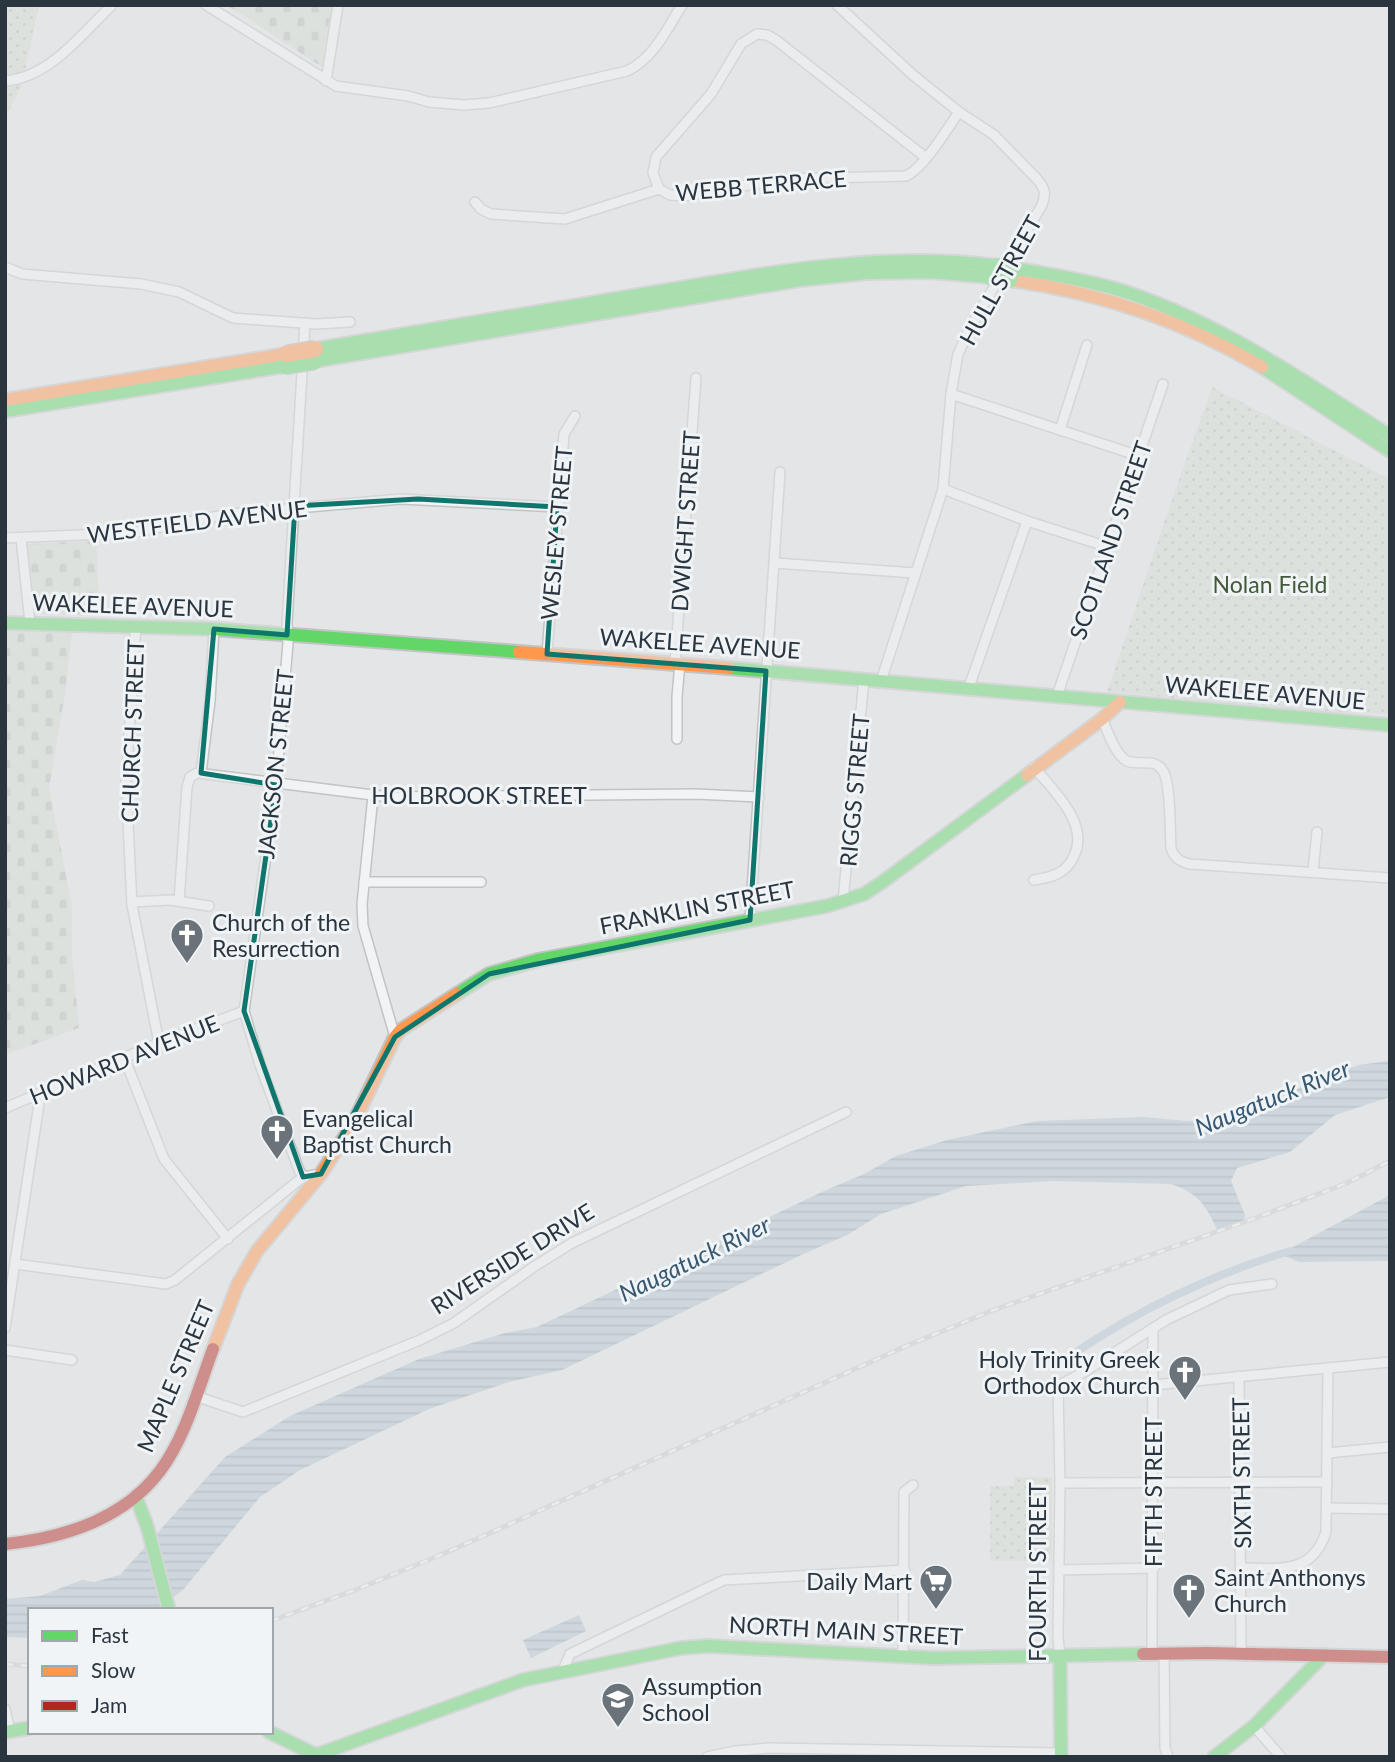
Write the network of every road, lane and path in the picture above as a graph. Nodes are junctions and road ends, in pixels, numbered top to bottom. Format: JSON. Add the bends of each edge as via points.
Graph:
{"nodes":[{"id":1,"x":112,"y":5,"type":"edge"},
{"id":2,"x":206,"y":5,"type":"edge"},
{"id":3,"x":338,"y":5,"type":"edge"},
{"id":4,"x":682,"y":5,"type":"edge"},
{"id":5,"x":837,"y":5,"type":"edge"},
{"id":6,"x":5,"y":81,"type":"edge"},
{"id":7,"x":326,"y":81,"type":"junction"},
{"id":8,"x":959,"y":112,"type":"junction"},
{"id":9,"x":925,"y":157,"type":"junction"},
{"id":10,"x":659,"y":189,"type":"junction"},
{"id":11,"x":475,"y":202,"type":"dead end"},
{"id":12,"x":5,"y":267,"type":"edge"},
{"id":13,"x":1012,"y":274,"type":"junction"},
{"id":14,"x":305,"y":323,"type":"junction"},
{"id":15,"x":350,"y":323,"type":"dead end"},
{"id":16,"x":1087,"y":345,"type":"dead end"},
{"id":17,"x":286,"y":360,"type":"junction"},
{"id":18,"x":696,"y":378,"type":"dead end"},
{"id":19,"x":1163,"y":384,"type":"dead end"},
{"id":20,"x":951,"y":394,"type":"junction"},
{"id":21,"x":5,"y":400,"type":"edge"},
{"id":22,"x":5,"y":411,"type":"edge"},
{"id":23,"x":575,"y":416,"type":"dead end"},
{"id":24,"x":1060,"y":430,"type":"junction"},
{"id":25,"x":1390,"y":436,"type":"edge"},
{"id":26,"x":1390,"y":451,"type":"edge"},
{"id":27,"x":1139,"y":456,"type":"junction"},
{"id":28,"x":780,"y":472,"type":"dead end"},
{"id":29,"x":943,"y":489,"type":"junction"},
{"id":30,"x":295,"y":506,"type":"junction"},
{"id":31,"x":557,"y":507,"type":"junction"},
{"id":32,"x":1027,"y":520,"type":"junction"},
{"id":33,"x":5,"y":538,"type":"edge"},
{"id":34,"x":21,"y":538,"type":"junction"},
{"id":35,"x":1108,"y":547,"type":"junction"},
{"id":36,"x":775,"y":563,"type":"junction"},
{"id":37,"x":915,"y":573,"type":"junction"},
{"id":38,"x":5,"y":623,"type":"edge"},
{"id":39,"x":30,"y":623,"type":"junction"},
{"id":40,"x":136,"y":626,"type":"junction"},
{"id":41,"x":214,"y":629,"type":"junction"},
{"id":42,"x":288,"y":635,"type":"junction"},
{"id":43,"x":547,"y":654,"type":"junction"},
{"id":44,"x":677,"y":663,"type":"junction"},
{"id":45,"x":766,"y":671,"type":"junction"},
{"id":46,"x":864,"y":679,"type":"junction"},
{"id":47,"x":881,"y":681,"type":"junction"},
{"id":48,"x":969,"y":687,"type":"junction"},
{"id":49,"x":1057,"y":696,"type":"junction"},
{"id":50,"x":1120,"y":702,"type":"junction"},
{"id":51,"x":1102,"y":719,"type":"junction"},
{"id":52,"x":1390,"y":725,"type":"edge"},
{"id":53,"x":677,"y":739,"type":"dead end"},
{"id":54,"x":1034,"y":767,"type":"junction"},
{"id":55,"x":201,"y":772,"type":"junction"},
{"id":56,"x":276,"y":785,"type":"junction"},
{"id":57,"x":373,"y":796,"type":"junction"},
{"id":58,"x":759,"y":797,"type":"junction"},
{"id":59,"x":1317,"y":832,"type":"dead end"},
{"id":60,"x":1313,"y":872,"type":"junction"},
{"id":61,"x":1390,"y":878,"type":"edge"},
{"id":62,"x":1034,"y":880,"type":"dead end"},
{"id":63,"x":364,"y":882,"type":"junction"},
{"id":64,"x":481,"y":882,"type":"dead end"},
{"id":65,"x":179,"y":901,"type":"junction"},
{"id":66,"x":843,"y":901,"type":"junction"},
{"id":67,"x":132,"y":902,"type":"junction"},
{"id":68,"x":209,"y":906,"type":"dead end"},
{"id":69,"x":750,"y":920,"type":"junction"},
{"id":70,"x":244,"y":1011,"type":"junction"},
{"id":71,"x":395,"y":1037,"type":"junction"},
{"id":72,"x":159,"y":1043,"type":"junction"},
{"id":73,"x":124,"y":1058,"type":"junction"},
{"id":74,"x":38,"y":1094,"type":"junction"},
{"id":75,"x":5,"y":1108,"type":"edge"},
{"id":76,"x":846,"y":1112,"type":"dead end"},
{"id":77,"x":321,"y":1174,"type":"junction"},
{"id":78,"x":303,"y":1177,"type":"junction"},
{"id":79,"x":228,"y":1239,"type":"junction"},
{"id":80,"x":15,"y":1264,"type":"junction"},
{"id":81,"x":1272,"y":1284,"type":"dead end"},
{"id":82,"x":5,"y":1328,"type":"edge"},
{"id":83,"x":1153,"y":1330,"type":"junction"},
{"id":84,"x":5,"y":1350,"type":"edge"},
{"id":85,"x":72,"y":1360,"type":"dead end"},
{"id":86,"x":1390,"y":1362,"type":"edge"},
{"id":87,"x":1328,"y":1368,"type":"junction"},
{"id":88,"x":1239,"y":1376,"type":"junction"},
{"id":89,"x":1153,"y":1385,"type":"junction"},
{"id":90,"x":195,"y":1395,"type":"junction"},
{"id":91,"x":1390,"y":1447,"type":"edge"},
{"id":92,"x":1327,"y":1453,"type":"junction"},
{"id":93,"x":1153,"y":1482,"type":"junction"},
{"id":94,"x":1240,"y":1482,"type":"junction"},
{"id":95,"x":1327,"y":1482,"type":"junction"},
{"id":96,"x":1060,"y":1483,"type":"junction"},
{"id":97,"x":913,"y":1485,"type":"dead end"},
{"id":98,"x":135,"y":1497,"type":"junction"},
{"id":99,"x":1327,"y":1508,"type":"junction"},
{"id":100,"x":1390,"y":1509,"type":"edge"},
{"id":101,"x":5,"y":1544,"type":"edge"},
{"id":102,"x":1154,"y":1568,"type":"junction"},
{"id":103,"x":1242,"y":1568,"type":"junction"},
{"id":104,"x":905,"y":1570,"type":"junction"},
{"id":105,"x":1059,"y":1570,"type":"junction"},
{"id":106,"x":168,"y":1608,"type":"edge"},
{"id":107,"x":1241,"y":1653,"type":"junction"},
{"id":108,"x":1158,"y":1654,"type":"junction"},
{"id":109,"x":1324,"y":1655,"type":"junction"},
{"id":110,"x":1060,"y":1656,"type":"junction"},
{"id":111,"x":903,"y":1657,"type":"junction"},
{"id":112,"x":1390,"y":1657,"type":"edge"},
{"id":113,"x":563,"y":1670,"type":"junction"},
{"id":114,"x":5,"y":1709,"type":"edge"},
{"id":115,"x":1254,"y":1726,"type":"junction"},
{"id":116,"x":28,"y":1728,"type":"edge"},
{"id":117,"x":8,"y":1732,"type":"edge"},
{"id":118,"x":272,"y":1734,"type":"edge"},
{"id":119,"x":348,"y":1750,"type":"edge"},
{"id":120,"x":826,"y":1753,"type":"edge"},
{"id":121,"x":1061,"y":1755,"type":"edge"},
{"id":122,"x":316,"y":1756,"type":"edge"},
{"id":123,"x":707,"y":1757,"type":"edge"},
{"id":124,"x":1168,"y":1757,"type":"edge"},
{"id":125,"x":1214,"y":1757,"type":"edge"},
{"id":126,"x":1281,"y":1757,"type":"edge"}],
"edges":[{"from":1,"to":6,"type":"street","via":[[52,62]]},
{"from":2,"to":7,"type":"street"},
{"from":3,"to":7,"type":"street"},
{"from":4,"to":7,"type":"street","via":[[663,37],[635,67],[489,103],[442,104]]},
{"from":5,"to":8,"type":"street","name":"HULL STREET"},
{"from":8,"to":9,"type":"street","name":"WEBB TERRACE"},
{"from":8,"to":20,"type":"street","name":"HULL STREET","via":[[1017,156],[1043,186],[1045,195],[966,336]]},
{"from":9,"to":10,"type":"street","name":"WEBB TERRACE","via":[[914,171],[901,177],[784,179],[684,196]]},
{"from":9,"to":10,"type":"street","name":"WEBB TERRACE","via":[[772,37],[757,34],[741,44],[711,94],[656,157],[653,173]]},
{"from":10,"to":11,"type":"street","via":[[565,219],[491,214]]},
{"from":12,"to":14,"type":"street","via":[[22,274],[141,284],[179,292],[233,318]]},
{"from":13,"to":17,"type":"main road","bridge":true,"via":[[971,262],[911,260],[799,268]]},
{"from":13,"to":25,"type":"main road","via":[[1085,280],[1135,295],[1241,343]]},
{"from":13,"to":26,"type":"main road","via":[[1121,303],[1214,342]]},
{"from":14,"to":15,"type":"street"},
{"from":14,"to":30,"type":"street","name":"JACKSON STREET"},
{"from":16,"to":24,"type":"street"},
{"from":17,"to":21,"type":"main road"},
{"from":17,"to":22,"type":"main road"},
{"from":18,"to":44,"type":"street","name":"DWIGHT STREET"},
{"from":19,"to":27,"type":"street","name":"SCOTLAND STREET"},
{"from":20,"to":24,"type":"street"},
{"from":20,"to":29,"type":"street","name":"HULL STREET"},
{"from":23,"to":31,"type":"street","name":"WESLEY STREET","via":[[564,433]]},
{"from":24,"to":27,"type":"street"},
{"from":27,"to":35,"type":"street","name":"SCOTLAND STREET"},
{"from":28,"to":36,"type":"street"},
{"from":29,"to":32,"type":"street"},
{"from":29,"to":37,"type":"street","name":"HULL STREET"},
{"from":30,"to":31,"type":"street","name":"WESTFIELD AVENUE","via":[[418,499]]},
{"from":30,"to":34,"type":"street","name":"WESTFIELD AVENUE","via":[[229,513],[135,532]]},
{"from":30,"to":42,"type":"street","name":"JACKSON STREET"},
{"from":31,"to":43,"type":"street","name":"WESLEY STREET"},
{"from":32,"to":35,"type":"street"},
{"from":32,"to":48,"type":"street"},
{"from":33,"to":34,"type":"street","name":"WESTFIELD AVENUE"},
{"from":34,"to":39,"type":"street"},
{"from":35,"to":49,"type":"street","name":"SCOTLAND STREET"},
{"from":36,"to":37,"type":"street"},
{"from":36,"to":45,"type":"street"},
{"from":37,"to":47,"type":"street","name":"HULL STREET"},
{"from":38,"to":39,"type":"main road","name":"WAKELEE AVENUE"},
{"from":39,"to":40,"type":"main road","name":"WAKELEE AVENUE"},
{"from":40,"to":41,"type":"main road","name":"WAKELEE AVENUE"},
{"from":40,"to":67,"type":"street","name":"CHURCH STREET","via":[[126,781]]},
{"from":41,"to":42,"type":"main road","name":"WAKELEE AVENUE"},
{"from":41,"to":55,"type":"street"},
{"from":42,"to":43,"type":"main road","name":"WAKELEE AVENUE"},
{"from":42,"to":56,"type":"street","name":"JACKSON STREET"},
{"from":43,"to":44,"type":"main road","name":"WAKELEE AVENUE"},
{"from":44,"to":45,"type":"main road","name":"WAKELEE AVENUE"},
{"from":44,"to":53,"type":"street","name":"DWIGHT STREET"},
{"from":45,"to":46,"type":"main road","name":"WAKELEE AVENUE"},
{"from":45,"to":58,"type":"street"},
{"from":46,"to":47,"type":"main road","name":"WAKELEE AVENUE"},
{"from":46,"to":66,"type":"street","name":"RIGGS STREET"},
{"from":47,"to":48,"type":"main road","name":"WAKELEE AVENUE"},
{"from":48,"to":49,"type":"main road","name":"WAKELEE AVENUE"},
{"from":49,"to":50,"type":"main road","name":"WAKELEE AVENUE"},
{"from":50,"to":51,"type":"main road","name":"FRANKLIN STREET"},
{"from":50,"to":52,"type":"main road","name":"WAKELEE AVENUE"},
{"from":51,"to":54,"type":"main road","name":"FRANKLIN STREET"},
{"from":51,"to":60,"type":"street","via":[[1125,759],[1156,764],[1163,770],[1171,848],[1180,861]]},
{"from":54,"to":62,"type":"street","via":[[1069,812],[1078,837],[1067,867],[1052,877]]},
{"from":54,"to":66,"type":"main road","name":"FRANKLIN STREET","via":[[881,883]]},
{"from":55,"to":56,"type":"street","name":"HOLBROOK STREET"},
{"from":55,"to":65,"type":"street","via":[[190,777],[187,787]]},
{"from":56,"to":57,"type":"street","name":"HOLBROOK STREET"},
{"from":56,"to":70,"type":"street","name":"JACKSON STREET"},
{"from":57,"to":58,"type":"street","name":"HOLBROOK STREET"},
{"from":57,"to":63,"type":"street"},
{"from":58,"to":69,"type":"street"},
{"from":59,"to":60,"type":"street"},
{"from":60,"to":61,"type":"street"},
{"from":63,"to":64,"type":"street"},
{"from":63,"to":71,"type":"street","via":[[366,942]]},
{"from":65,"to":67,"type":"street"},
{"from":65,"to":68,"type":"street"},
{"from":66,"to":69,"type":"main road","name":"FRANKLIN STREET"},
{"from":67,"to":72,"type":"street","name":"CHURCH STREET"},
{"from":69,"to":71,"type":"main road","name":"FRANKLIN STREET","via":[[538,960],[489,974]]},
{"from":70,"to":72,"type":"street","name":"HOWARD AVENUE"},
{"from":70,"to":78,"type":"street","name":"JACKSON STREET"},
{"from":71,"to":77,"type":"main road","via":[[353,1124]]},
{"from":72,"to":73,"type":"street","name":"HOWARD AVENUE"},
{"from":73,"to":74,"type":"street","name":"HOWARD AVENUE"},
{"from":73,"to":79,"type":"street","via":[[164,1159]]},
{"from":74,"to":75,"type":"street","name":"HOWARD AVENUE"},
{"from":74,"to":80,"type":"street"},
{"from":76,"to":90,"type":"street","name":"RIVERSIDE DRIVE","via":[[572,1243],[454,1323],[420,1339],[243,1412]]},
{"from":77,"to":78,"type":"street"},
{"from":77,"to":90,"type":"main road","name":"MAPLE STREET","via":[[248,1265]]},
{"from":78,"to":79,"type":"street"},
{"from":79,"to":80,"type":"street","via":[[162,1285]]},
{"from":80,"to":82,"type":"street"},
{"from":81,"to":83,"type":"street","via":[[1229,1290]]},
{"from":83,"to":89,"type":"street","name":"FIFTH STREET"},
{"from":83,"to":96,"type":"street","name":"FOURTH STREET","via":[[1058,1386]]},
{"from":84,"to":85,"type":"street"},
{"from":86,"to":87,"type":"street"},
{"from":87,"to":88,"type":"street"},
{"from":87,"to":92,"type":"street"},
{"from":88,"to":89,"type":"street"},
{"from":88,"to":94,"type":"street","name":"SIXTH STREET"},
{"from":89,"to":93,"type":"street","name":"FIFTH STREET"},
{"from":90,"to":98,"type":"main road","name":"MAPLE STREET","via":[[170,1456]]},
{"from":91,"to":92,"type":"street"},
{"from":92,"to":95,"type":"street"},
{"from":93,"to":94,"type":"street"},
{"from":93,"to":96,"type":"street"},
{"from":93,"to":102,"type":"street","name":"FIFTH STREET"},
{"from":94,"to":95,"type":"street"},
{"from":94,"to":103,"type":"street","name":"SIXTH STREET"},
{"from":95,"to":99,"type":"street"},
{"from":96,"to":105,"type":"street","name":"FOURTH STREET"},
{"from":97,"to":104,"type":"street","via":[[904,1492]]},
{"from":98,"to":101,"type":"main road","via":[[70,1532]]},
{"from":98,"to":106,"type":"main road"},
{"from":99,"to":100,"type":"street"},
{"from":99,"to":103,"type":"street","via":[[1322,1547],[1309,1561],[1282,1568]]},
{"from":102,"to":105,"type":"street"},
{"from":102,"to":108,"type":"street","name":"FIFTH STREET"},
{"from":103,"to":107,"type":"street","name":"SIXTH STREET"},
{"from":104,"to":111,"type":"street"},
{"from":104,"to":113,"type":"street","via":[[724,1580],[570,1654]]},
{"from":105,"to":110,"type":"street","name":"FOURTH STREET"},
{"from":107,"to":108,"type":"main road","name":"NORTH MAIN STREET"},
{"from":107,"to":109,"type":"main road","name":"NORTH MAIN STREET"},
{"from":108,"to":110,"type":"main road","name":"NORTH MAIN STREET"},
{"from":108,"to":124,"type":"street","name":"FIFTH STREET"},
{"from":109,"to":112,"type":"main road","name":"NORTH MAIN STREET"},
{"from":109,"to":115,"type":"main road"},
{"from":110,"to":111,"type":"main road","name":"NORTH MAIN STREET"},
{"from":110,"to":121,"type":"main road","name":"FOURTH STREET"},
{"from":111,"to":113,"type":"main road","name":"NORTH MAIN STREET","via":[[699,1647]]},
{"from":113,"to":119,"type":"main road","name":"NORTH MAIN STREET","via":[[523,1680]]},
{"from":114,"to":117,"type":"street"},
{"from":115,"to":125,"type":"main road"},
{"from":115,"to":126,"type":"street"},
{"from":116,"to":117,"type":"main road"},
{"from":118,"to":122,"type":"main road"},
{"from":119,"to":122,"type":"main road","name":"NORTH MAIN STREET"},
{"from":120,"to":121,"type":"street"},
{"from":120,"to":123,"type":"street","via":[[752,1749]]}]}
